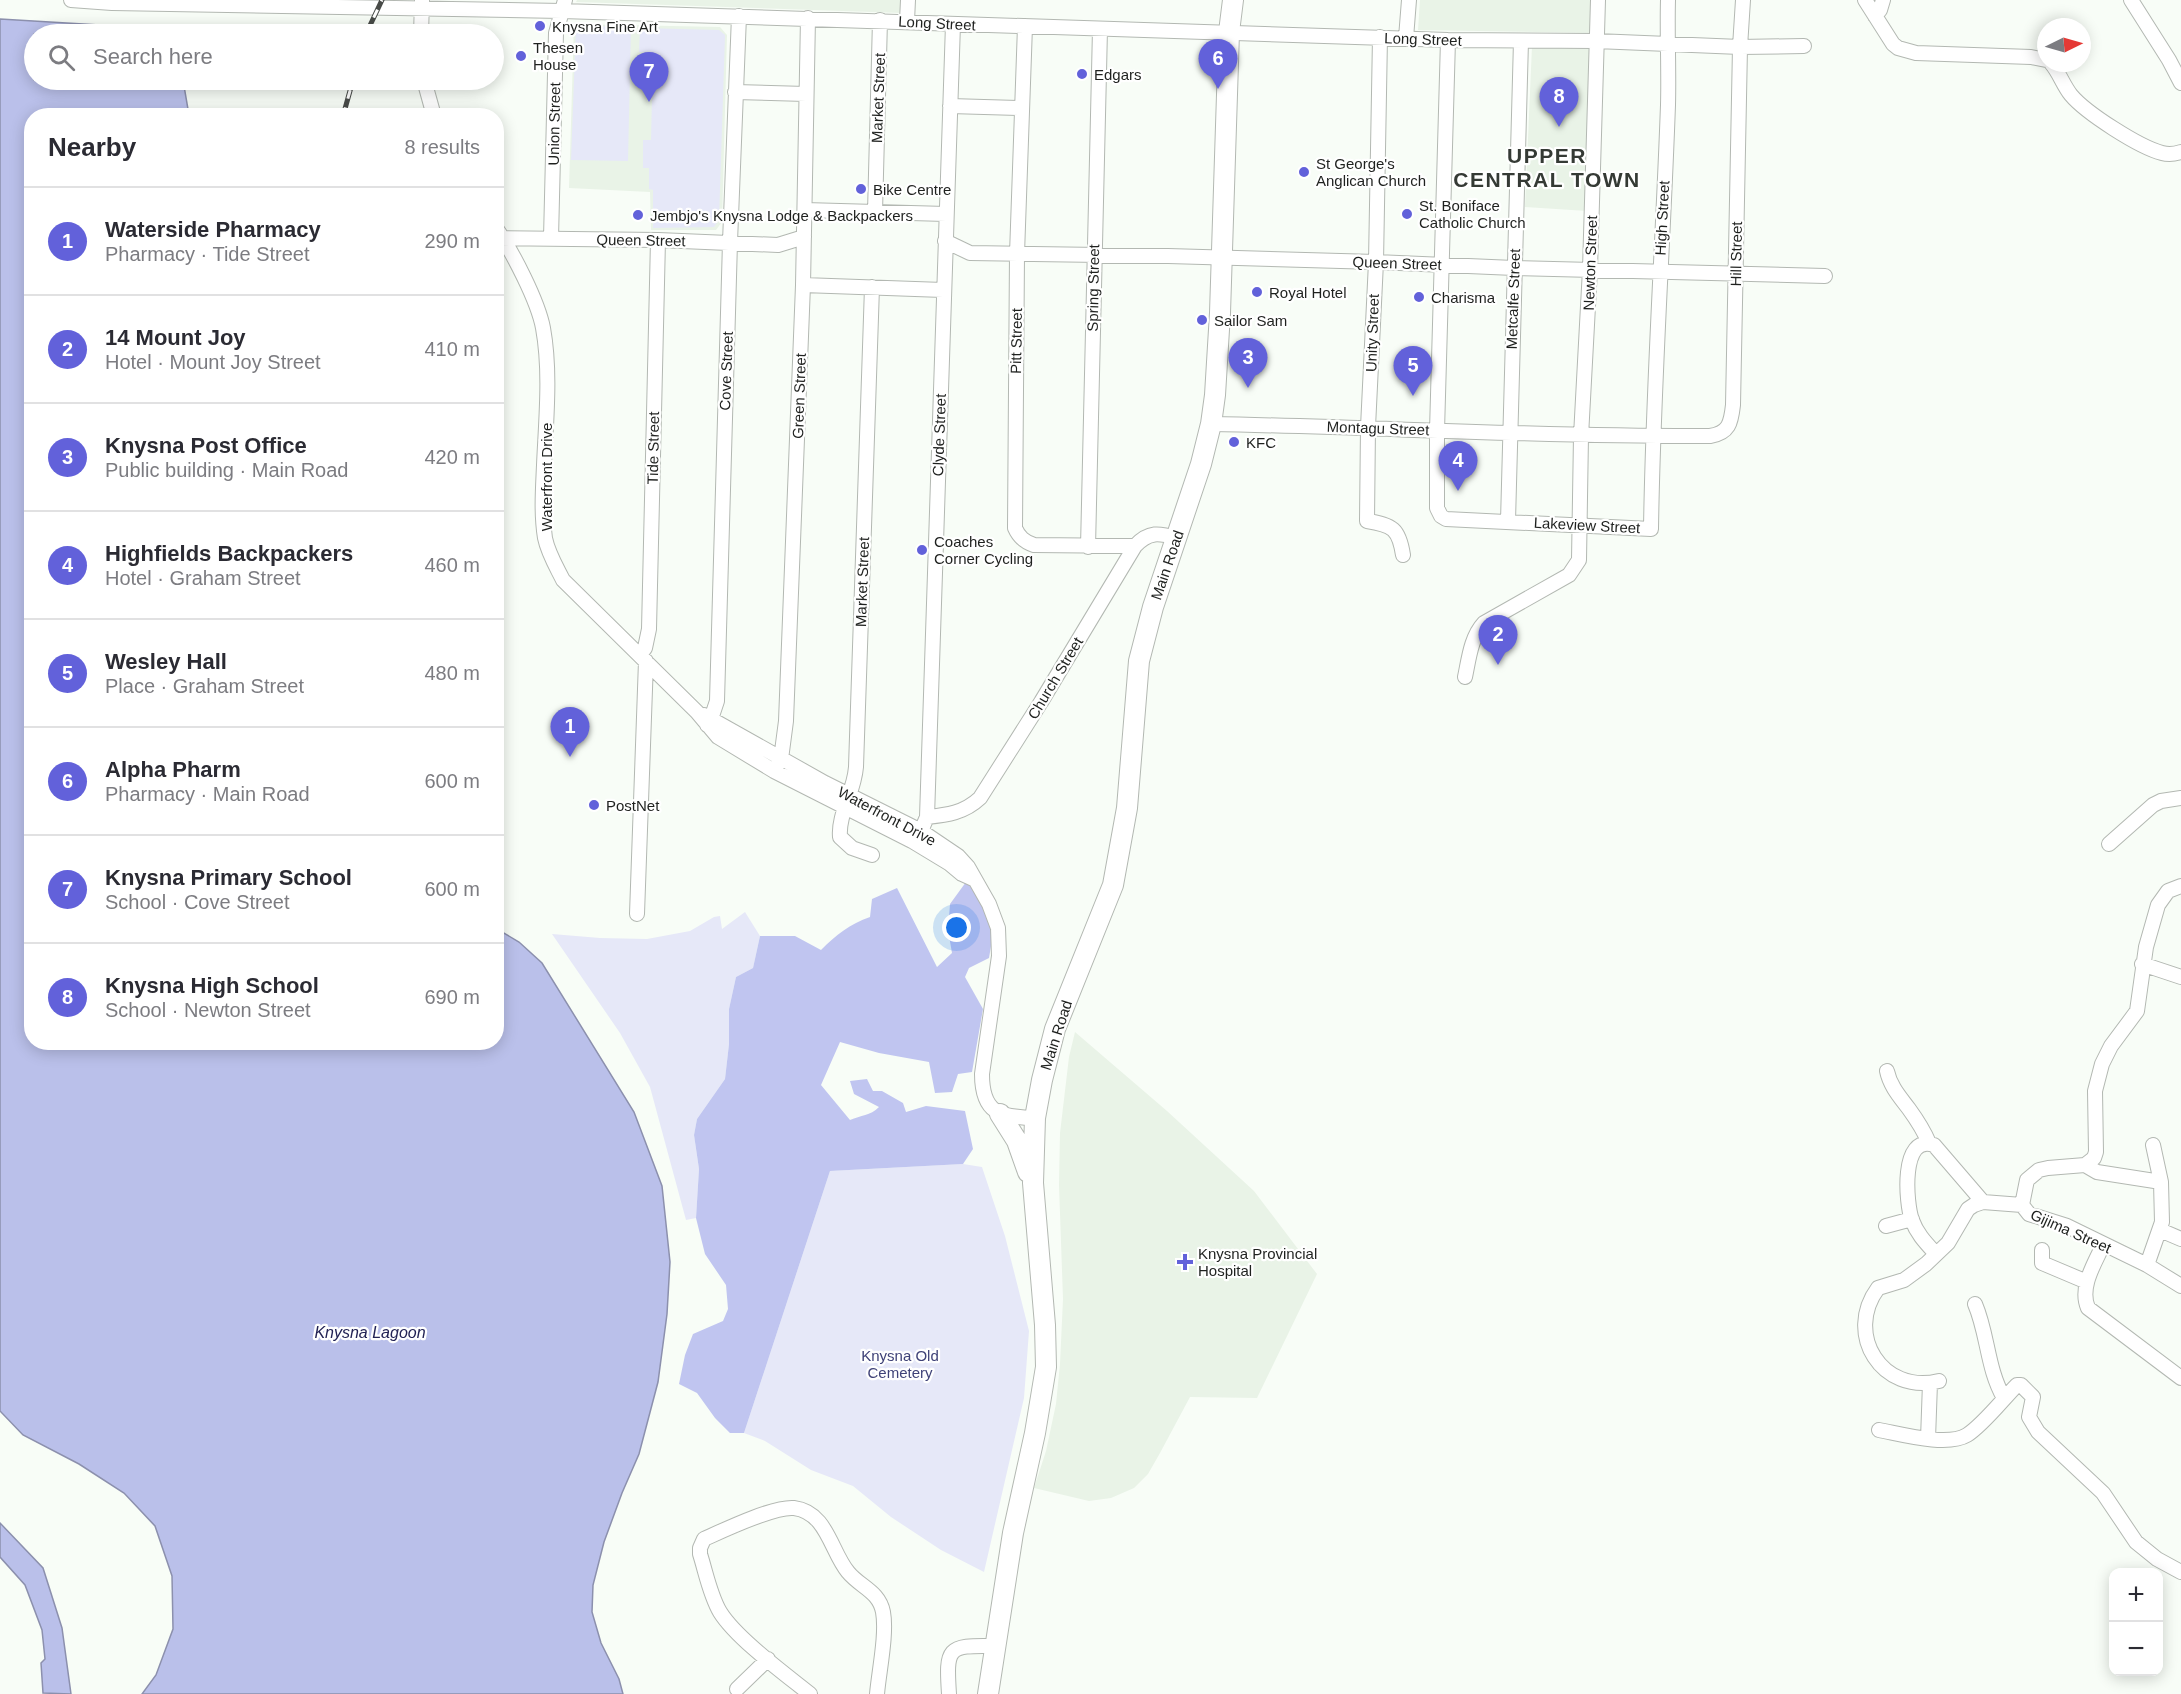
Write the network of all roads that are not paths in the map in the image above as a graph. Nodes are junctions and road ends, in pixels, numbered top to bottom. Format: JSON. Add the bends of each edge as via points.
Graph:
{"nodes":[{"id":1,"x":71,"y":0,"type":"edge"},
{"id":2,"x":908,"y":0,"type":"edge"},
{"id":3,"x":1233,"y":0,"type":"edge"},
{"id":4,"x":1409,"y":0,"type":"edge"},
{"id":5,"x":1598,"y":0,"type":"edge"},
{"id":6,"x":1668,"y":0,"type":"edge"},
{"id":7,"x":1743,"y":0,"type":"edge"},
{"id":8,"x":1865,"y":0,"type":"edge"},
{"id":9,"x":1883,"y":0,"type":"edge"},
{"id":10,"x":2131,"y":0,"type":"edge"},
{"id":11,"x":421,"y":4,"type":"edge"},
{"id":12,"x":563,"y":6,"type":"edge"},
{"id":13,"x":739,"y":16,"type":"junction"},
{"id":14,"x":1875,"y":16,"type":"junction"},
{"id":15,"x":808,"y":18,"type":"junction"},
{"id":16,"x":880,"y":20,"type":"junction"},
{"id":17,"x":907,"y":21,"type":"junction"},
{"id":18,"x":421,"y":24,"type":"edge"},
{"id":19,"x":953,"y":24,"type":"junction"},
{"id":20,"x":1024,"y":26,"type":"junction"},
{"id":21,"x":1100,"y":29,"type":"junction"},
{"id":22,"x":1229,"y":32,"type":"junction"},
{"id":23,"x":1380,"y":38,"type":"junction"},
{"id":24,"x":1406,"y":38,"type":"junction"},
{"id":25,"x":1448,"y":40,"type":"junction"},
{"id":26,"x":1521,"y":41,"type":"junction"},
{"id":27,"x":1596,"y":41,"type":"junction"},
{"id":28,"x":1666,"y":45,"type":"junction"},
{"id":29,"x":1804,"y":46,"type":"dead end"},
{"id":30,"x":1740,"y":47,"type":"junction"},
{"id":31,"x":2037,"y":58,"type":"edge"},
{"id":32,"x":2057,"y":72,"type":"edge"},
{"id":33,"x":2181,"y":83,"type":"edge"},
{"id":34,"x":426,"y":90,"type":"edge"},
{"id":35,"x":735,"y":92,"type":"junction"},
{"id":36,"x":806,"y":94,"type":"junction"},
{"id":37,"x":950,"y":106,"type":"junction"},
{"id":38,"x":431,"y":108,"type":"edge"},
{"id":39,"x":1022,"y":108,"type":"junction"},
{"id":40,"x":2181,"y":152,"type":"edge"},
{"id":41,"x":804,"y":210,"type":"junction"},
{"id":42,"x":875,"y":212,"type":"junction"},
{"id":43,"x":946,"y":214,"type":"junction"},
{"id":44,"x":504,"y":235,"type":"edge"},
{"id":45,"x":804,"y":237,"type":"junction"},
{"id":46,"x":551,"y":238,"type":"junction"},
{"id":47,"x":658,"y":240,"type":"junction"},
{"id":48,"x":945,"y":241,"type":"junction"},
{"id":49,"x":730,"y":242,"type":"junction"},
{"id":50,"x":504,"y":243,"type":"edge"},
{"id":51,"x":778,"y":245,"type":"junction"},
{"id":52,"x":969,"y":253,"type":"junction"},
{"id":53,"x":1017,"y":254,"type":"junction"},
{"id":54,"x":1093,"y":255,"type":"junction"},
{"id":55,"x":1222,"y":258,"type":"junction"},
{"id":56,"x":804,"y":259,"type":"junction"},
{"id":57,"x":1376,"y":262,"type":"junction"},
{"id":58,"x":945,"y":263,"type":"junction"},
{"id":59,"x":1442,"y":265,"type":"junction"},
{"id":60,"x":1514,"y":268,"type":"junction"},
{"id":61,"x":1590,"y":269,"type":"junction"},
{"id":62,"x":1660,"y":272,"type":"junction"},
{"id":63,"x":1736,"y":272,"type":"junction"},
{"id":64,"x":1825,"y":276,"type":"dead end"},
{"id":65,"x":803,"y":285,"type":"junction"},
{"id":66,"x":872,"y":287,"type":"junction"},
{"id":67,"x":944,"y":290,"type":"junction"},
{"id":68,"x":1211,"y":424,"type":"junction"},
{"id":69,"x":1368,"y":427,"type":"junction"},
{"id":70,"x":1437,"y":431,"type":"junction"},
{"id":71,"x":1509,"y":433,"type":"junction"},
{"id":72,"x":1581,"y":436,"type":"junction"},
{"id":73,"x":1652,"y":436,"type":"junction"},
{"id":74,"x":1508,"y":521,"type":"junction"},
{"id":75,"x":1579,"y":525,"type":"junction"},
{"id":76,"x":1177,"y":538,"type":"junction"},
{"id":77,"x":1135,"y":546,"type":"junction"},
{"id":78,"x":1088,"y":547,"type":"junction"},
{"id":79,"x":1403,"y":555,"type":"dead end"},
{"id":80,"x":643,"y":658,"type":"junction"},
{"id":81,"x":1465,"y":677,"type":"dead end"},
{"id":82,"x":665,"y":682,"type":"junction"},
{"id":83,"x":645,"y":691,"type":"junction"},
{"id":84,"x":709,"y":722,"type":"junction"},
{"id":85,"x":778,"y":765,"type":"junction"},
{"id":86,"x":2181,"y":798,"type":"edge"},
{"id":87,"x":848,"y":801,"type":"junction"},
{"id":88,"x":927,"y":817,"type":"junction"},
{"id":89,"x":917,"y":836,"type":"junction"},
{"id":90,"x":2109,"y":844,"type":"dead end"},
{"id":91,"x":872,"y":855,"type":"dead end"},
{"id":92,"x":2181,"y":886,"type":"edge"},
{"id":93,"x":637,"y":914,"type":"dead end"},
{"id":94,"x":2142,"y":964,"type":"junction"},
{"id":95,"x":2181,"y":977,"type":"edge"},
{"id":96,"x":1887,"y":1071,"type":"dead end"},
{"id":97,"x":1000,"y":1114,"type":"junction"},
{"id":98,"x":1035,"y":1119,"type":"junction"},
{"id":99,"x":1929,"y":1143,"type":"junction"},
{"id":100,"x":2153,"y":1145,"type":"dead end"},
{"id":101,"x":2085,"y":1165,"type":"junction"},
{"id":102,"x":2161,"y":1182,"type":"junction"},
{"id":103,"x":1032,"y":1183,"type":"junction"},
{"id":104,"x":1983,"y":1202,"type":"junction"},
{"id":105,"x":2022,"y":1205,"type":"junction"},
{"id":106,"x":1911,"y":1219,"type":"junction"},
{"id":107,"x":1886,"y":1226,"type":"dead end"},
{"id":108,"x":2160,"y":1230,"type":"junction"},
{"id":109,"x":2181,"y":1239,"type":"edge"},
{"id":110,"x":2103,"y":1245,"type":"junction"},
{"id":111,"x":2042,"y":1250,"type":"dead end"},
{"id":112,"x":1936,"y":1254,"type":"junction"},
{"id":113,"x":2147,"y":1265,"type":"junction"},
{"id":114,"x":2087,"y":1282,"type":"junction"},
{"id":115,"x":2181,"y":1286,"type":"edge"},
{"id":116,"x":1975,"y":1304,"type":"dead end"},
{"id":117,"x":2181,"y":1378,"type":"edge"},
{"id":118,"x":2004,"y":1398,"type":"junction"},
{"id":119,"x":1879,"y":1430,"type":"dead end"},
{"id":120,"x":1928,"y":1439,"type":"junction"},
{"id":121,"x":2181,"y":1572,"type":"edge"},
{"id":122,"x":993,"y":1646,"type":"junction"},
{"id":123,"x":768,"y":1659,"type":"junction"},
{"id":124,"x":737,"y":1689,"type":"dead end"},
{"id":125,"x":810,"y":1694,"type":"edge"},
{"id":126,"x":877,"y":1694,"type":"edge"},
{"id":127,"x":949,"y":1694,"type":"edge"},
{"id":128,"x":988,"y":1694,"type":"edge"}],
"edges":[{"from":1,"to":11,"type":"street","name":"Long Street"},
{"from":2,"to":17,"type":"street"},
{"from":3,"to":22,"type":"highway","name":"Main Road"},
{"from":4,"to":24,"type":"street"},
{"from":5,"to":27,"type":"street","name":"Newton Street"},
{"from":6,"to":28,"type":"street","name":"High Street"},
{"from":7,"to":30,"type":"street","name":"Hill Street"},
{"from":8,"to":14,"type":"street"},
{"from":9,"to":14,"type":"street"},
{"from":10,"to":33,"type":"street"},
{"from":11,"to":12,"type":"street","name":"Long Street"},
{"from":11,"to":18,"type":"street"},
{"from":12,"to":13,"type":"street","name":"Long Street"},
{"from":12,"to":46,"type":"street","name":"Union Street","via":[[556,33]]},
{"from":13,"to":15,"type":"street","name":"Long Street"},
{"from":13,"to":35,"type":"street","name":"Cove Street"},
{"from":14,"to":31,"type":"street","via":[[1888,39],[1898,48],[1916,53]]},
{"from":15,"to":16,"type":"street","name":"Long Street"},
{"from":15,"to":36,"type":"street","name":"Green Street"},
{"from":16,"to":17,"type":"street","name":"Long Street"},
{"from":16,"to":42,"type":"street","name":"Market Street"},
{"from":17,"to":19,"type":"street","name":"Long Street"},
{"from":19,"to":20,"type":"street","name":"Long Street"},
{"from":19,"to":37,"type":"street","name":"Clyde Street"},
{"from":20,"to":21,"type":"street","name":"Long Street"},
{"from":20,"to":39,"type":"street","name":"Pitt Street"},
{"from":21,"to":22,"type":"street","name":"Long Street"},
{"from":21,"to":54,"type":"street","name":"Spring Street"},
{"from":22,"to":23,"type":"street","name":"Long Street"},
{"from":22,"to":55,"type":"highway","name":"Main Road"},
{"from":23,"to":24,"type":"street","name":"Long Street"},
{"from":23,"to":57,"type":"street","name":"Unity Street"},
{"from":24,"to":25,"type":"street","name":"Long Street"},
{"from":25,"to":26,"type":"street","name":"Long Street"},
{"from":25,"to":59,"type":"street"},
{"from":26,"to":27,"type":"street","name":"Long Street"},
{"from":26,"to":60,"type":"street","name":"Metcalfe Street"},
{"from":27,"to":28,"type":"street","name":"Long Street"},
{"from":27,"to":61,"type":"street","name":"Newton Street"},
{"from":28,"to":30,"type":"street","name":"Long Street"},
{"from":28,"to":62,"type":"street","name":"High Street","via":[[1668,102]]},
{"from":29,"to":30,"type":"street","name":"Long Street"},
{"from":30,"to":63,"type":"street","name":"Hill Street"},
{"from":32,"to":40,"type":"street","via":[[2079,104],[2099,119],[2146,147],[2163,153]]},
{"from":34,"to":38,"type":"street"},
{"from":35,"to":36,"type":"street"},
{"from":35,"to":49,"type":"street","name":"Cove Street"},
{"from":36,"to":41,"type":"street","name":"Green Street"},
{"from":37,"to":39,"type":"street"},
{"from":37,"to":43,"type":"street","name":"Clyde Street"},
{"from":39,"to":53,"type":"street","name":"Pitt Street"},
{"from":41,"to":42,"type":"street"},
{"from":41,"to":45,"type":"street","name":"Green Street"},
{"from":42,"to":43,"type":"street"},
{"from":43,"to":48,"type":"street","name":"Clyde Street"},
{"from":44,"to":46,"type":"street","name":"Queen Street"},
{"from":45,"to":51,"type":"street","name":"Queen Street"},
{"from":45,"to":56,"type":"street","name":"Green Street"},
{"from":46,"to":47,"type":"street","name":"Queen Street"},
{"from":47,"to":49,"type":"street","name":"Queen Street"},
{"from":47,"to":80,"type":"street","name":"Tide Street","via":[[649,629]]},
{"from":48,"to":52,"type":"street","name":"Queen Street"},
{"from":48,"to":58,"type":"street","name":"Clyde Street"},
{"from":49,"to":51,"type":"street","name":"Queen Street"},
{"from":49,"to":84,"type":"street","name":"Cove Street","via":[[717,700]]},
{"from":50,"to":80,"type":"street","name":"Waterfront Drive","via":[[522,274],[542,326],[546,356],[542,517],[553,562],[563,580]]},
{"from":51,"to":56,"type":"street","name":"Queen Street"},
{"from":52,"to":53,"type":"street","name":"Queen Street"},
{"from":52,"to":58,"type":"street","name":"Queen Street"},
{"from":53,"to":54,"type":"street","name":"Queen Street"},
{"from":53,"to":78,"type":"street","name":"Pitt Street","via":[[1015,528],[1026,542],[1035,545]]},
{"from":54,"to":55,"type":"street","name":"Queen Street"},
{"from":54,"to":78,"type":"street","name":"Spring Street"},
{"from":55,"to":57,"type":"street","name":"Queen Street"},
{"from":55,"to":68,"type":"highway","name":"Main Road"},
{"from":56,"to":65,"type":"street","name":"Green Street"},
{"from":57,"to":59,"type":"street","name":"Queen Street"},
{"from":57,"to":69,"type":"street","name":"Unity Street"},
{"from":58,"to":67,"type":"street","name":"Clyde Street"},
{"from":59,"to":60,"type":"street","name":"Queen Street"},
{"from":59,"to":70,"type":"street"},
{"from":60,"to":61,"type":"street","name":"Queen Street"},
{"from":60,"to":71,"type":"street","name":"Metcalfe Street"},
{"from":61,"to":62,"type":"street","name":"Queen Street"},
{"from":61,"to":72,"type":"street","name":"Newton Street"},
{"from":62,"to":63,"type":"street","name":"Queen Street"},
{"from":62,"to":73,"type":"street","name":"High Street"},
{"from":63,"to":64,"type":"street","name":"Queen Street"},
{"from":63,"to":73,"type":"street","name":"Hill Street","via":[[1729,428],[1710,436]]},
{"from":65,"to":66,"type":"street"},
{"from":65,"to":85,"type":"street","name":"Green Street","via":[[786,721]]},
{"from":66,"to":67,"type":"street"},
{"from":66,"to":87,"type":"street","name":"Market Street","via":[[856,767]]},
{"from":67,"to":88,"type":"street","name":"Clyde Street"},
{"from":68,"to":69,"type":"street","name":"Montagu Street"},
{"from":68,"to":76,"type":"highway","name":"Main Road"},
{"from":69,"to":70,"type":"street","name":"Montagu Street"},
{"from":69,"to":79,"type":"street","name":"Unity Street","via":[[1367,521],[1396,531]]},
{"from":70,"to":71,"type":"street","name":"Montagu Street"},
{"from":70,"to":74,"type":"street","name":"Lakeview Street","via":[[1437,508],[1441,516]]},
{"from":71,"to":72,"type":"street","name":"Montagu Street"},
{"from":71,"to":74,"type":"street","name":"Metcalfe Street"},
{"from":72,"to":73,"type":"street","name":"Montagu Street"},
{"from":72,"to":75,"type":"street","name":"Newton Street"},
{"from":73,"to":75,"type":"street","name":"Lakeview Street","via":[[1651,529]]},
{"from":74,"to":75,"type":"street","name":"Lakeview Street"},
{"from":75,"to":81,"type":"street","name":"Newton Street","via":[[1579,560],[1569,575],[1485,623],[1471,646]]},
{"from":76,"to":77,"type":"street","via":[[1155,533]]},
{"from":76,"to":98,"type":"highway","name":"Main Road","via":[[1139,661],[1127,808],[1113,885],[1055,1029]]},
{"from":77,"to":78,"type":"street","name":"Pitt Street"},
{"from":77,"to":88,"type":"street","name":"Church Street","via":[[980,798],[960,812]]},
{"from":80,"to":82,"type":"street","name":"Waterfront Drive"},
{"from":80,"to":83,"type":"street","name":"Tide Street"},
{"from":82,"to":83,"type":"street"},
{"from":82,"to":84,"type":"street","name":"Waterfront Drive"},
{"from":83,"to":93,"type":"street","name":"Tide Street"},
{"from":84,"to":85,"type":"street","name":"Waterfront Drive"},
{"from":85,"to":87,"type":"street","name":"Waterfront Drive"},
{"from":86,"to":90,"type":"street","via":[[2153,804]]},
{"from":87,"to":89,"type":"street","name":"Waterfront Drive"},
{"from":87,"to":91,"type":"street","name":"Market Street","via":[[839,824],[840,837],[852,848]]},
{"from":88,"to":89,"type":"street","name":"Clyde Street"},
{"from":89,"to":97,"type":"street","name":"Waterfront Drive","via":[[957,856],[968,867],[998,928],[999,956],[982,1090],[984,1099]]},
{"from":92,"to":94,"type":"street","via":[[2168,891],[2158,905]]},
{"from":94,"to":95,"type":"street"},
{"from":94,"to":101,"type":"street","via":[[2137,1011],[2111,1046],[2098,1078],[2096,1152]]},
{"from":96,"to":99,"type":"street","via":[[1895,1091]]},
{"from":97,"to":98,"type":"street"},
{"from":97,"to":103,"type":"highway","via":[[1017,1141]]},
{"from":98,"to":103,"type":"highway","name":"Main Road"},
{"from":99,"to":104,"type":"street"},
{"from":99,"to":106,"type":"street","via":[[1915,1150],[1909,1163],[1906,1190]]},
{"from":100,"to":102,"type":"street"},
{"from":101,"to":102,"type":"street","via":[[2097,1172]]},
{"from":101,"to":105,"type":"street","via":[[2048,1168],[2032,1174]]},
{"from":102,"to":108,"type":"street"},
{"from":103,"to":122,"type":"highway","via":[[1046,1367]]},
{"from":104,"to":105,"type":"street","name":"Gijima Street"},
{"from":104,"to":112,"type":"street","via":[[1968,1209],[1948,1243]]},
{"from":105,"to":110,"type":"street","name":"Gijima Street","via":[[2029,1214],[2057,1222]]},
{"from":106,"to":107,"type":"street"},
{"from":106,"to":112,"type":"street","via":[[1923,1241]]},
{"from":108,"to":109,"type":"street"},
{"from":108,"to":113,"type":"street"},
{"from":110,"to":113,"type":"street","name":"Gijima Street"},
{"from":110,"to":114,"type":"street"},
{"from":111,"to":114,"type":"street","via":[[2042,1263]]},
{"from":112,"to":120,"type":"street","via":[[1916,1273],[1878,1288],[1866,1320],[1870,1350],[1881,1365],[1914,1384],[1935,1382]]},
{"from":113,"to":115,"type":"street","name":"Gijima Street"},
{"from":114,"to":117,"type":"street","via":[[2088,1308]]},
{"from":116,"to":118,"type":"street","via":[[1996,1384]]},
{"from":118,"to":120,"type":"street","via":[[1966,1436]]},
{"from":118,"to":121,"type":"street","via":[[2021,1385],[2032,1397],[2029,1417],[2038,1432],[2103,1493],[2136,1542]]},
{"from":119,"to":120,"type":"street"},
{"from":122,"to":127,"type":"street","via":[[954,1650],[947,1665]]},
{"from":122,"to":128,"type":"highway"},
{"from":123,"to":124,"type":"street"},
{"from":123,"to":125,"type":"street"},
{"from":123,"to":126,"type":"street","via":[[721,1613],[700,1548],[704,1539],[772,1512],[803,1510],[815,1518],[849,1574],[870,1589],[883,1611]]}]}
